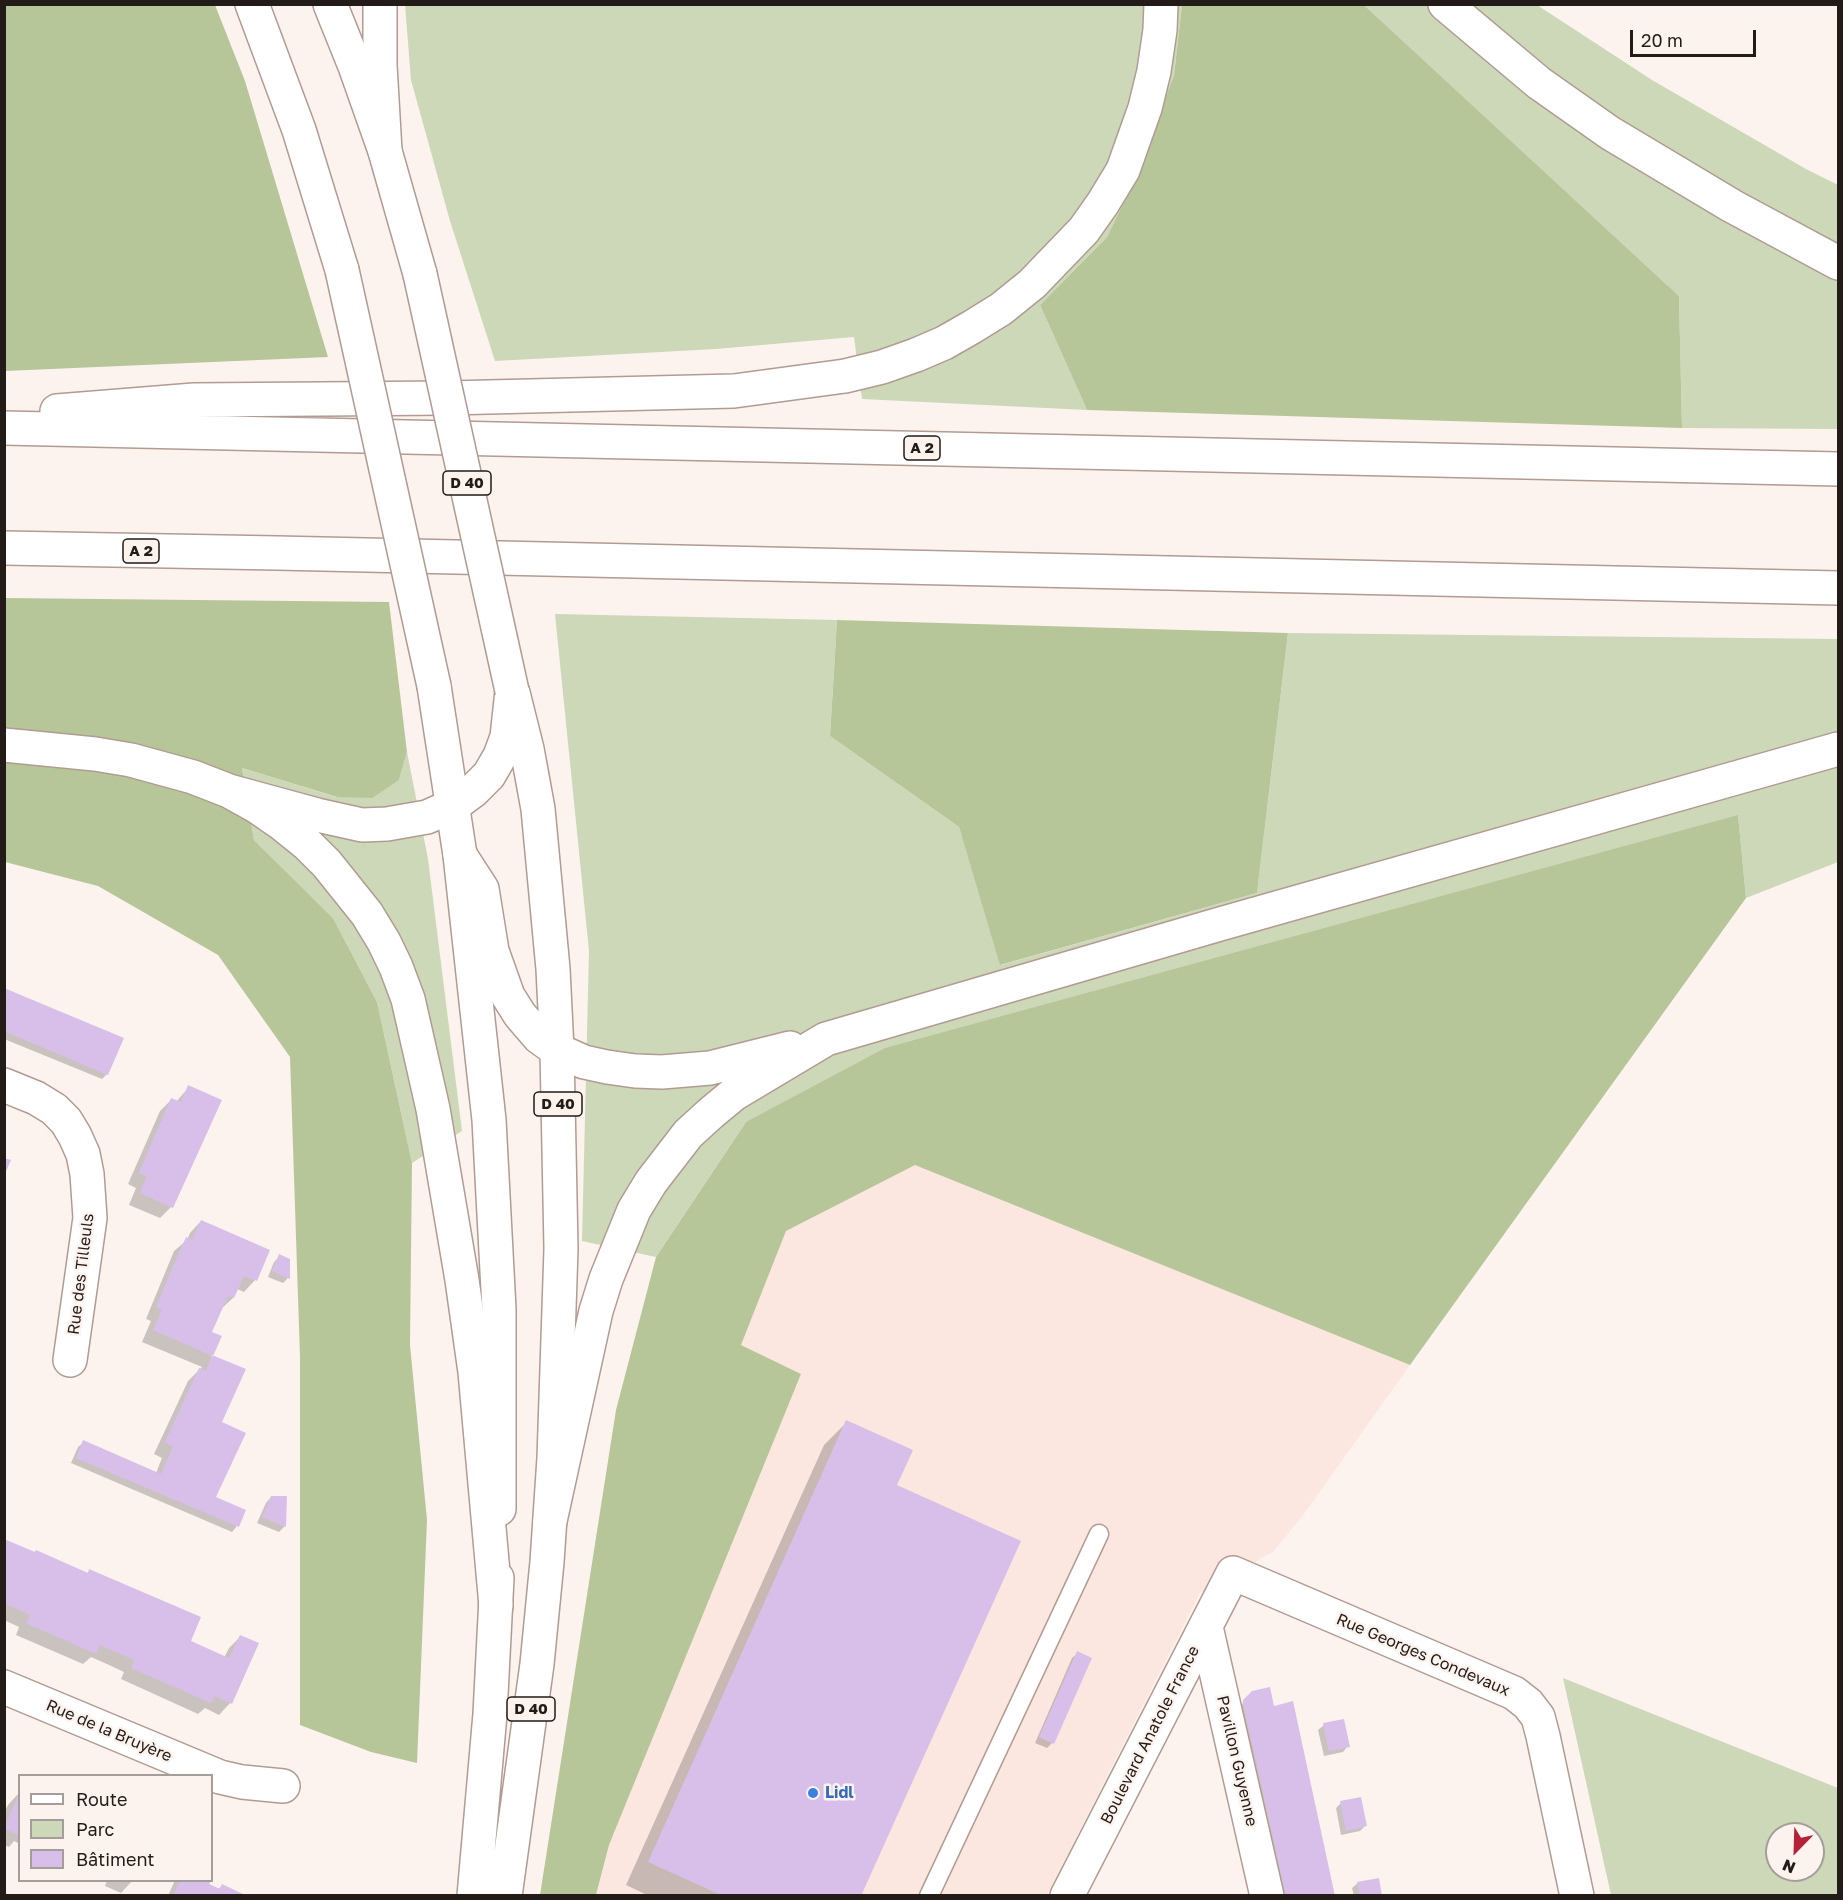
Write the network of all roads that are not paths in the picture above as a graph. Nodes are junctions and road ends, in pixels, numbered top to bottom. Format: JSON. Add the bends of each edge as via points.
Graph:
{"nodes":[{"id":1,"x":252,"y":4,"type":"edge"},
{"id":2,"x":330,"y":4,"type":"edge"},
{"id":3,"x":380,"y":4,"type":"edge"},
{"id":4,"x":1161,"y":4,"type":"edge"},
{"id":5,"x":1445,"y":4,"type":"edge"},
{"id":6,"x":385,"y":151,"type":"junction"},
{"id":7,"x":1839,"y":263,"type":"edge"},
{"id":8,"x":4,"y":416,"type":"edge"},
{"id":9,"x":4,"y":428,"type":"edge"},
{"id":10,"x":1839,"y":469,"type":"edge"},
{"id":11,"x":4,"y":548,"type":"edge"},
{"id":12,"x":1839,"y":588,"type":"edge"},
{"id":13,"x":512,"y":692,"type":"junction"},
{"id":14,"x":4,"y":746,"type":"edge"},
{"id":15,"x":1839,"y":749,"type":"edge"},
{"id":16,"x":229,"y":791,"type":"junction"},
{"id":17,"x":454,"y":805,"type":"junction"},
{"id":18,"x":460,"y":855,"type":"junction"},
{"id":19,"x":826,"y":1039,"type":"junction"},
{"id":20,"x":557,"y":1050,"type":"junction"},
{"id":21,"x":4,"y":1085,"type":"edge"},
{"id":22,"x":70,"y":1360,"type":"dead end"},
{"id":23,"x":550,"y":1521,"type":"junction"},
{"id":24,"x":1099,"y":1534,"type":"dead end"},
{"id":25,"x":1233,"y":1573,"type":"joint"},
{"id":26,"x":496,"y":1606,"type":"junction"},
{"id":27,"x":1206,"y":1627,"type":"junction"},
{"id":28,"x":4,"y":1687,"type":"edge"},
{"id":29,"x":213,"y":1774,"type":"edge"},
{"id":30,"x":213,"y":1774,"type":"edge"},
{"id":31,"x":283,"y":1786,"type":"dead end"},
{"id":32,"x":474,"y":1896,"type":"edge"},
{"id":33,"x":505,"y":1896,"type":"edge"},
{"id":34,"x":929,"y":1896,"type":"edge"},
{"id":35,"x":1067,"y":1896,"type":"edge"},
{"id":36,"x":1267,"y":1896,"type":"edge"},
{"id":37,"x":1577,"y":1896,"type":"edge"}],
"edges":[{"from":1,"to":17,"type":"main road","number":"D 40","bridge":true,"via":[[299,130],[342,270],[434,686]]},
{"from":2,"to":6,"type":"main road","number":"D 40"},
{"from":3,"to":6,"type":"main road"},
{"from":4,"to":8,"type":"main road","via":[[1154,71],[1145,108],[1123,170],[1103,203],[1084,230],[1032,284],[972,327],[916,355],[844,376],[734,391],[194,400]]},
{"from":5,"to":7,"type":"main road","via":[[1539,83],[1610,133],[1721,200]]},
{"from":6,"to":13,"type":"main road","number":"D 40","bridge":true,"via":[[420,274]]},
{"from":9,"to":10,"type":"main road","number":"A 2"},
{"from":11,"to":12,"type":"main road","number":"A 2"},
{"from":13,"to":17,"type":"main road","via":[[507,736],[500,756],[489,775]]},
{"from":13,"to":20,"type":"main road","number":"D 40","via":[[527,749],[542,844]]},
{"from":14,"to":16,"type":"main road","via":[[131,760]]},
{"from":15,"to":19,"type":"main road"},
{"from":16,"to":17,"type":"main road","via":[[362,825],[427,817]]},
{"from":16,"to":26,"type":"main road","via":[[282,824],[327,864],[384,942],[408,999],[433,1109],[462,1280],[475,1372]]},
{"from":17,"to":18,"type":"main road","number":"D 40"},
{"from":18,"to":20,"type":"main road","via":[[482,889],[492,951],[508,996],[539,1038]]},
{"from":18,"to":26,"type":"main road","number":"D 40","via":[[489,1120],[496,1250],[500,1459]]},
{"from":19,"to":20,"type":"main road","via":[[710,1068],[662,1072],[607,1067]]},
{"from":19,"to":23,"type":"main road","via":[[734,1094],[711,1113],[688,1134],[634,1210],[596,1311]]},
{"from":20,"to":23,"type":"main road","number":"D 40","via":[[561,1249]]},
{"from":21,"to":22,"type":"main road","name":"Rue des Tilleuls","via":[[54,1109],[75,1136],[83,1154],[90,1218]]},
{"from":23,"to":33,"type":"main road","number":"D 40","via":[[537,1664]]},
{"from":24,"to":34,"type":"lane"},
{"from":25,"to":27,"type":"main road","name":"Boulevard Anatole France"},
{"from":25,"to":37,"type":"main road","name":"Rue Georges Condevaux","via":[[1514,1693],[1528,1704],[1538,1717],[1543,1736]]},
{"from":26,"to":32,"type":"main road","number":"D 40"},
{"from":27,"to":35,"type":"main road","name":"Boulevard Anatole France"},
{"from":27,"to":36,"type":"main road","name":"Pavillon Guyenne"},
{"from":28,"to":30,"type":"main road","name":"Rue de la Bruyère"},
{"from":29,"to":31,"type":"main road","name":"Rue de la Bruyère"}]}
